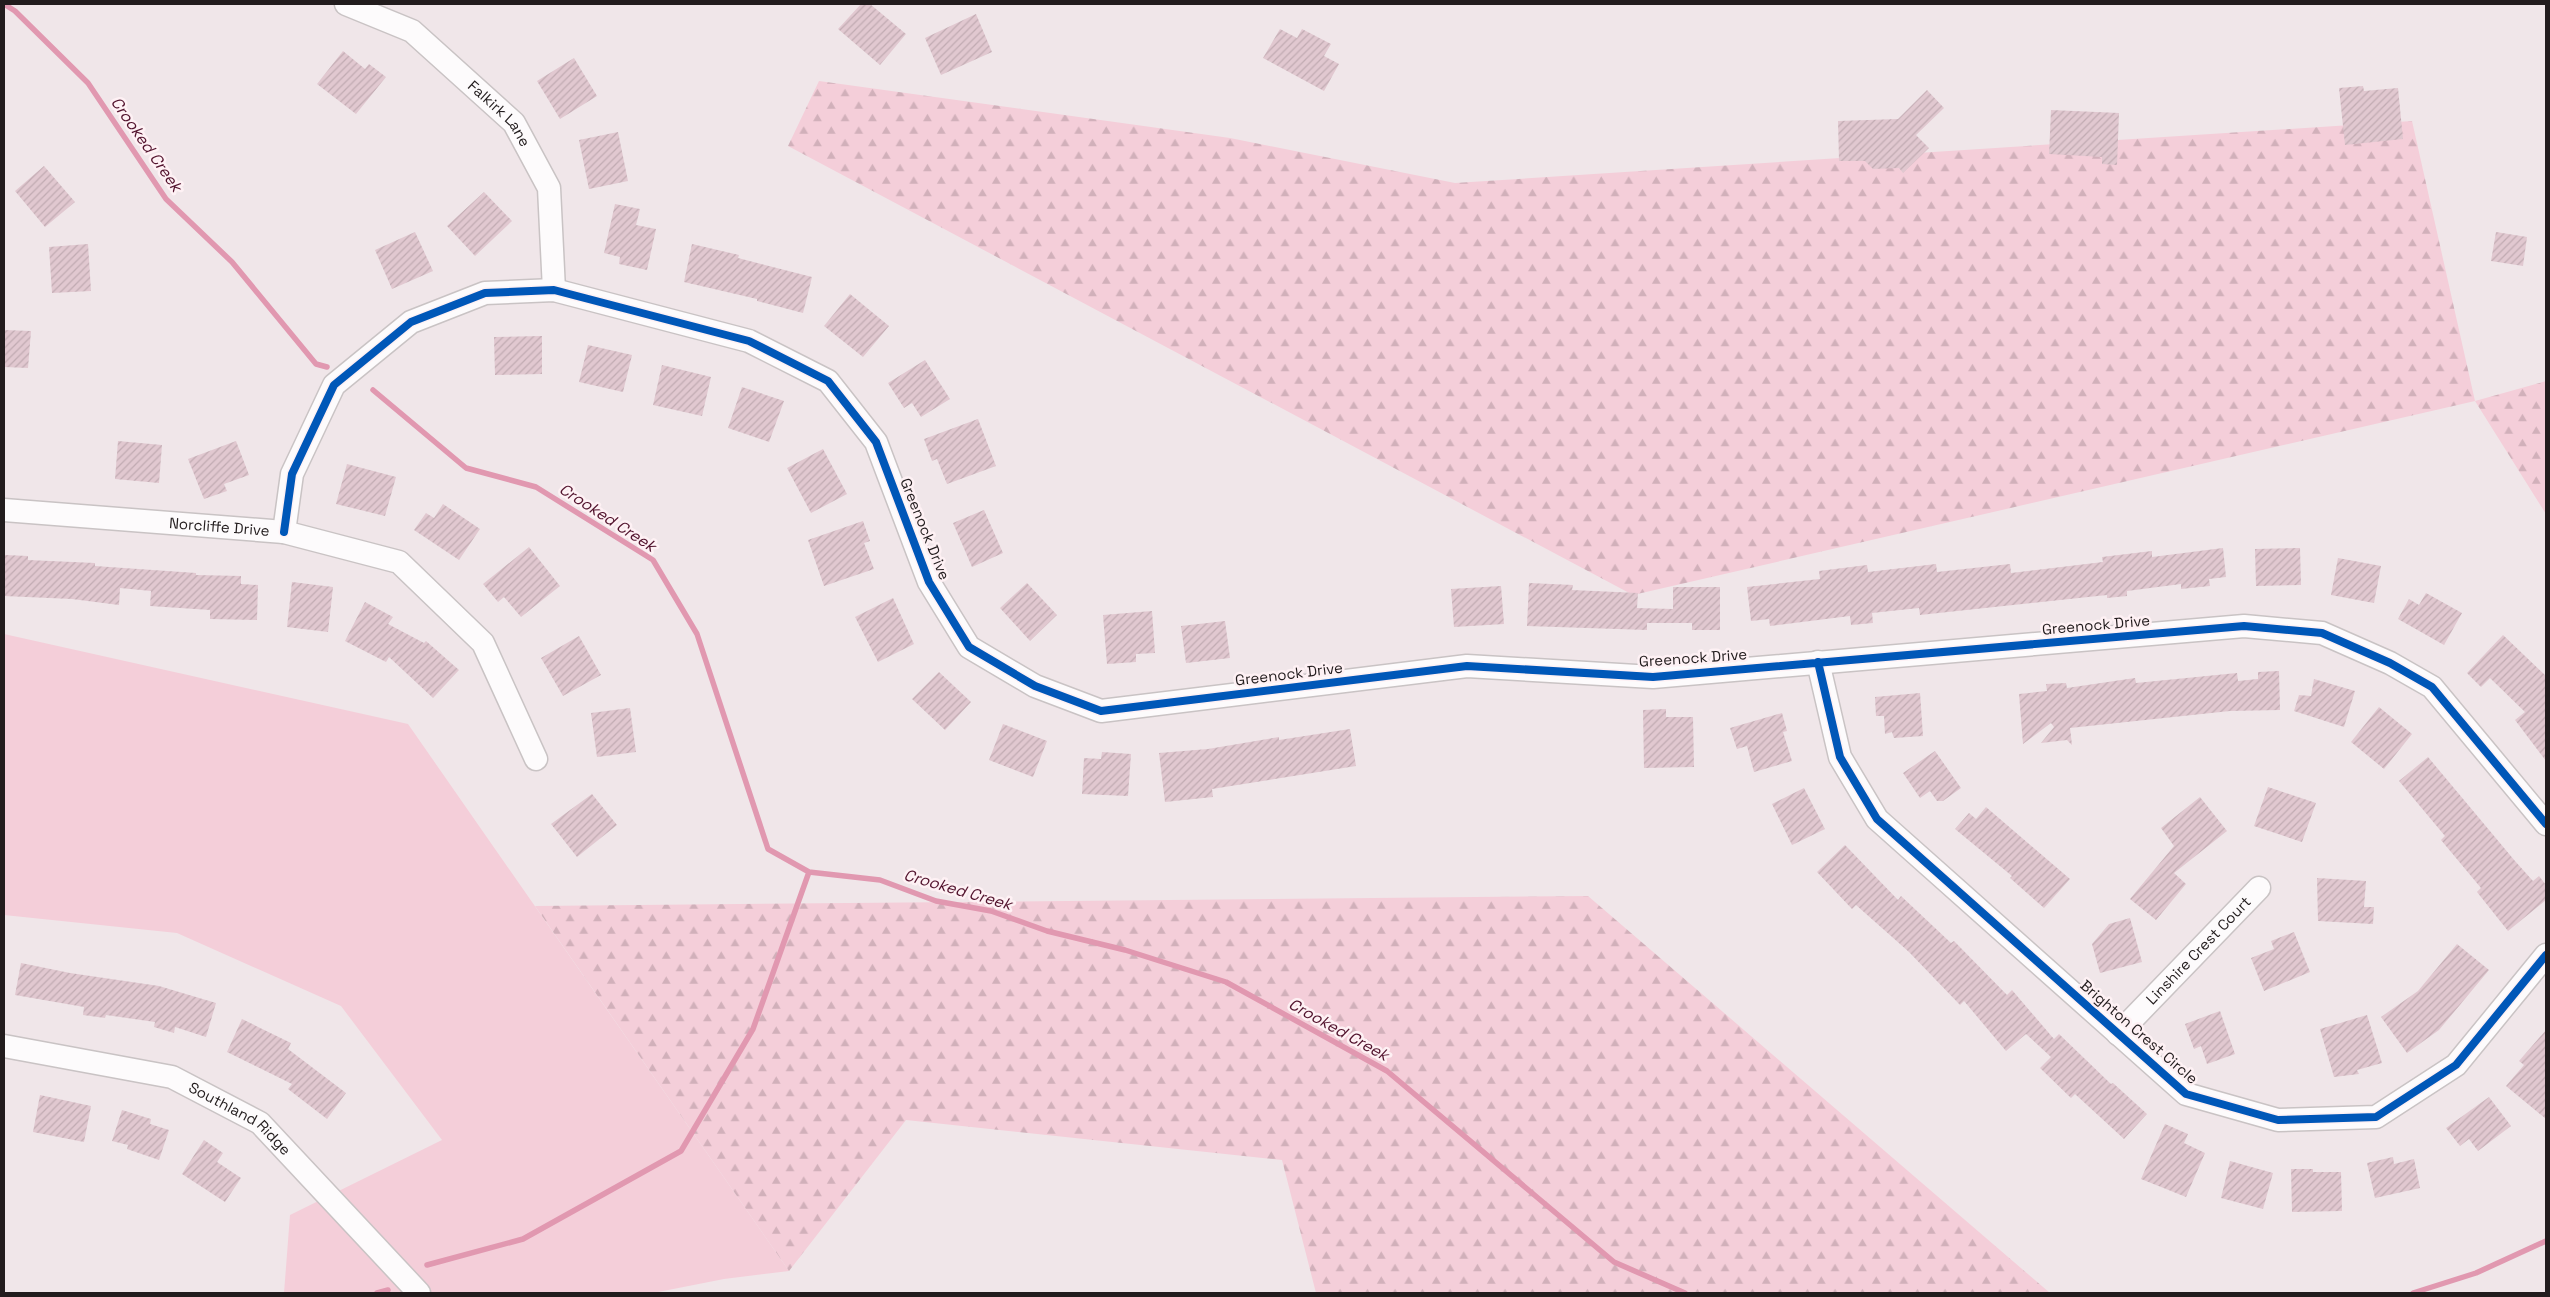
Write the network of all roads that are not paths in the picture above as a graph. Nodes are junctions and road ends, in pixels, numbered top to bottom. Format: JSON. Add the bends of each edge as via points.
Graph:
{"nodes":[{"id":1,"x":346,"y":4,"type":"edge"},
{"id":2,"x":554,"y":290,"type":"junction"},
{"id":3,"x":4,"y":510,"type":"edge"},
{"id":4,"x":284,"y":532,"type":"junction"},
{"id":5,"x":1818,"y":662,"type":"junction"},
{"id":6,"x":536,"y":759,"type":"dead end"},
{"id":7,"x":2546,"y":824,"type":"edge"},
{"id":8,"x":2259,"y":888,"type":"dead end"},
{"id":9,"x":2546,"y":955,"type":"edge"},
{"id":10,"x":2118,"y":1034,"type":"junction"},
{"id":11,"x":4,"y":1046,"type":"edge"},
{"id":12,"x":419,"y":1293,"type":"edge"}],
"edges":[{"from":1,"to":2,"type":"street","name":"Falkirk Lane","via":[[412,31],[514,123],[549,188]]},
{"from":2,"to":4,"type":"street","name":"Greenock Drive","via":[[485,293],[411,322],[334,386],[292,474]]},
{"from":2,"to":5,"type":"street","name":"Greenock Drive","via":[[749,341],[828,382],[876,442],[929,582],[969,647],[1035,686],[1101,711],[1467,666],[1653,677]]},
{"from":3,"to":4,"type":"street","name":"Norcliffe Drive"},
{"from":4,"to":6,"type":"street","name":"Norcliffe Drive","via":[[399,562],[483,643]]},
{"from":5,"to":7,"type":"street","name":"Greenock Drive","via":[[2244,626],[2322,633],[2390,663],[2432,688]]},
{"from":5,"to":10,"type":"street","name":"Brighton Crest Circle","via":[[1840,757],[1877,819]]},
{"from":8,"to":10,"type":"street","name":"Linshire Crest Court"},
{"from":9,"to":10,"type":"street","name":"Brighton Crest Circle","via":[[2456,1065],[2376,1117],[2278,1120],[2186,1094]]},
{"from":11,"to":12,"type":"street","name":"Southland Ridge","via":[[172,1077],[260,1122]]}]}
